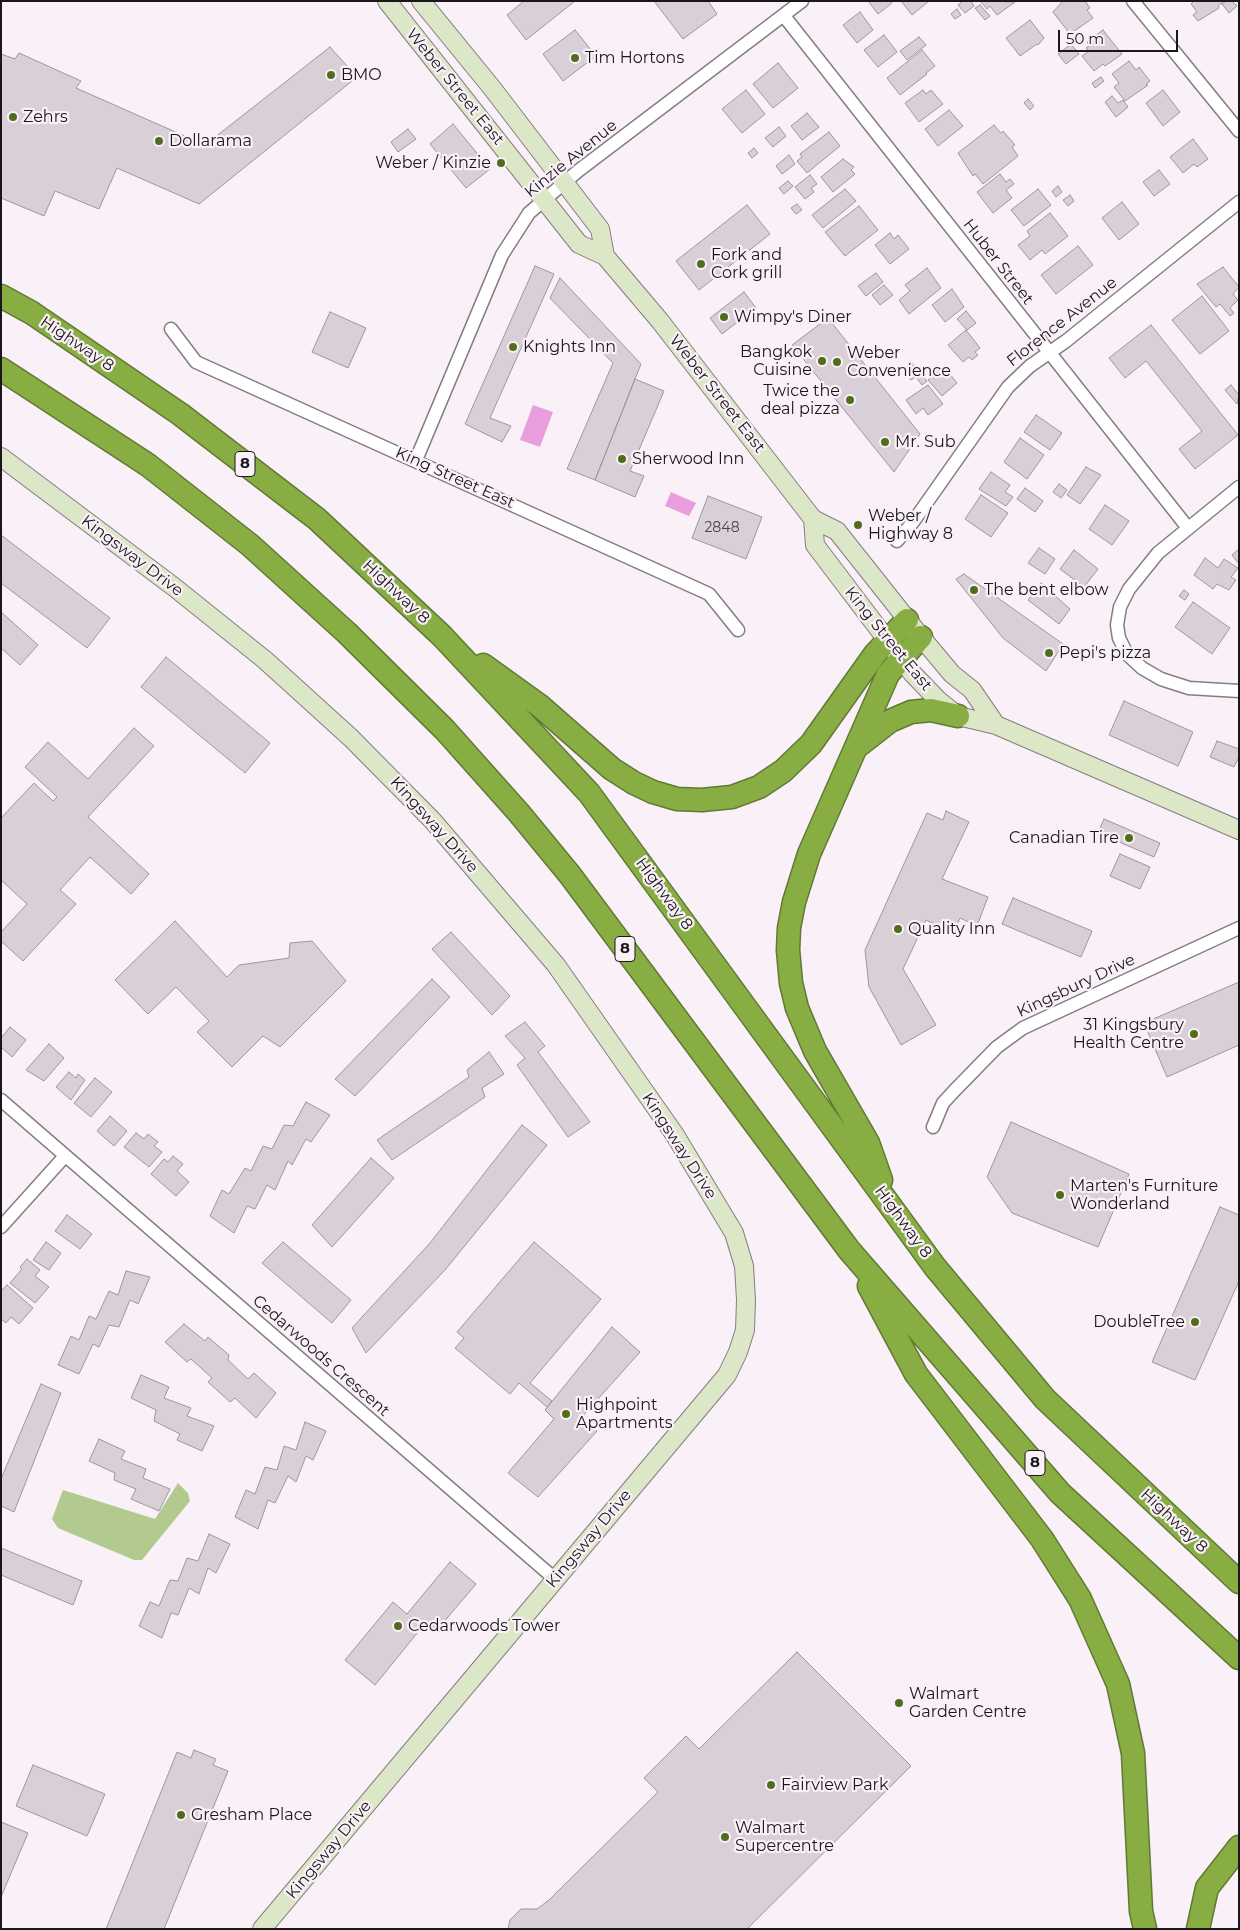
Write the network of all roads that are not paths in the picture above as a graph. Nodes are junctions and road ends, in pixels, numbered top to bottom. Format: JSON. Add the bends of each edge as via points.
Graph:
{"nodes":[{"id":1,"x":387,"y":1,"type":"edge"},
{"id":2,"x":421,"y":1,"type":"edge"},
{"id":3,"x":802,"y":1,"type":"edge"},
{"id":4,"x":1133,"y":1,"type":"edge"},
{"id":5,"x":784,"y":16,"type":"junction"},
{"id":6,"x":1239,"y":131,"type":"edge"},
{"id":7,"x":565,"y":182,"type":"junction"},
{"id":8,"x":544,"y":199,"type":"junction"},
{"id":9,"x":1239,"y":202,"type":"edge"},
{"id":10,"x":605,"y":256,"type":"junction"},
{"id":11,"x":1,"y":296,"type":"edge"},
{"id":12,"x":172,"y":329,"type":"dead end"},
{"id":13,"x":1050,"y":354,"type":"junction"},
{"id":14,"x":1,"y":369,"type":"edge"},
{"id":15,"x":1,"y":458,"type":"edge"},
{"id":16,"x":416,"y":460,"type":"junction"},
{"id":17,"x":1239,"y":488,"type":"edge"},
{"id":18,"x":813,"y":519,"type":"junction"},
{"id":19,"x":1188,"y":528,"type":"junction"},
{"id":20,"x":897,"y":541,"type":"dead end"},
{"id":21,"x":914,"y":628,"type":"junction"},
{"id":22,"x":738,"y":630,"type":"dead end"},
{"id":23,"x":442,"y":636,"type":"junction"},
{"id":24,"x":886,"y":640,"type":"junction"},
{"id":25,"x":901,"y":659,"type":"junction"},
{"id":26,"x":1239,"y":691,"type":"edge"},
{"id":27,"x":958,"y":716,"type":"junction"},
{"id":28,"x":996,"y":725,"type":"junction"},
{"id":29,"x":857,"y":746,"type":"junction"},
{"id":30,"x":1239,"y":830,"type":"edge"},
{"id":31,"x":1239,"y":928,"type":"edge"},
{"id":32,"x":1,"y":1100,"type":"edge"},
{"id":33,"x":933,"y":1127,"type":"dead end"},
{"id":34,"x":65,"y":1156,"type":"junction"},
{"id":35,"x":889,"y":1202,"type":"junction"},
{"id":36,"x":1,"y":1227,"type":"edge"},
{"id":37,"x":849,"y":1250,"type":"junction"},
{"id":38,"x":555,"y":1579,"type":"junction"},
{"id":39,"x":1239,"y":1582,"type":"edge"},
{"id":40,"x":1239,"y":1658,"type":"edge"},
{"id":41,"x":1239,"y":1847,"type":"edge"},
{"id":42,"x":262,"y":1929,"type":"edge"},
{"id":43,"x":1145,"y":1929,"type":"edge"},
{"id":44,"x":1198,"y":1929,"type":"edge"}],
"edges":[{"from":1,"to":8,"type":"street","name":"Weber Street East"},
{"from":2,"to":7,"type":"street","name":"Weber Street East"},
{"from":3,"to":5,"type":"street","name":"Kinzie Avenue"},
{"from":4,"to":6,"type":"street"},
{"from":5,"to":7,"type":"street","name":"Kinzie Avenue"},
{"from":5,"to":13,"type":"street","name":"Huber Street"},
{"from":7,"to":8,"type":"street","name":"Kinzie Avenue"},
{"from":7,"to":10,"type":"street","name":"Weber Street East","via":[[600,229]]},
{"from":8,"to":10,"type":"street","name":"Weber Street East","via":[[579,244]]},
{"from":8,"to":16,"type":"street","name":"Kinzie Avenue","via":[[520,225],[502,255]]},
{"from":9,"to":13,"type":"street","name":"Florence Avenue"},
{"from":10,"to":18,"type":"street","name":"Weber Street East"},
{"from":11,"to":23,"type":"highway","name":"Highway 8","number":"8","via":[[180,414],[318,519]]},
{"from":12,"to":16,"type":"street","name":"King Street East","via":[[196,362]]},
{"from":13,"to":19,"type":"street","name":"Huber Street"},
{"from":13,"to":20,"type":"street","name":"Florence Avenue","via":[[1030,366],[1008,387]]},
{"from":14,"to":37,"type":"highway","number":"8","via":[[148,465],[250,544],[348,633],[445,730],[570,875]]},
{"from":15,"to":38,"type":"street","name":"Kingsway Drive","via":[[174,587],[265,660],[351,738],[433,821],[556,965],[675,1135],[734,1234],[744,1266],[745,1330],[727,1375]]},
{"from":16,"to":22,"type":"street","name":"King Street East","via":[[709,594]]},
{"from":17,"to":19,"type":"street"},
{"from":18,"to":21,"type":"street","name":"Weber Street East","via":[[837,531]]},
{"from":18,"to":24,"type":"street","name":"King Street East","via":[[815,545]]},
{"from":19,"to":26,"type":"street","via":[[1158,553],[1129,589],[1120,607],[1119,638],[1127,654],[1161,679],[1190,688]]},
{"from":21,"to":24,"type":"highway"},
{"from":21,"to":25,"type":"highway"},
{"from":21,"to":28,"type":"street","name":"King Street East","via":[[952,674],[972,690]]},
{"from":23,"to":24,"type":"highway","via":[[540,706],[612,769],[634,783],[678,799],[702,800],[732,797],[759,787],[783,770],[811,744]]},
{"from":23,"to":35,"type":"highway","name":"Highway 8","number":"8","via":[[589,793]]},
{"from":24,"to":25,"type":"street","name":"King Street East"},
{"from":25,"to":27,"type":"street","name":"King Street East","via":[[938,700]]},
{"from":25,"to":29,"type":"highway","via":[[888,674]]},
{"from":27,"to":28,"type":"street","name":"King Street East"},
{"from":27,"to":29,"type":"highway","via":[[931,710],[911,712],[890,721]]},
{"from":28,"to":30,"type":"street","name":"King Street East"},
{"from":29,"to":35,"type":"highway","via":[[799,883],[789,928],[788,950],[797,1008],[815,1051],[868,1143]]},
{"from":31,"to":33,"type":"street","name":"Kingsbury Drive","via":[[1023,1028],[996,1047],[955,1090],[944,1103]]},
{"from":32,"to":34,"type":"street","name":"Cedarwoods Crescent"},
{"from":34,"to":36,"type":"street"},
{"from":34,"to":38,"type":"street","name":"Cedarwoods Crescent"},
{"from":35,"to":39,"type":"highway","name":"Highway 8","number":"8","via":[[935,1266],[1045,1399]]},
{"from":37,"to":40,"type":"highway","number":"8","via":[[1060,1493]]},
{"from":37,"to":43,"type":"highway","via":[[916,1374],[1042,1539],[1080,1599],[1118,1684],[1133,1753],[1141,1911]]},
{"from":38,"to":42,"type":"street","name":"Kingsway Drive"},
{"from":41,"to":44,"type":"highway","via":[[1207,1888]]}]}
